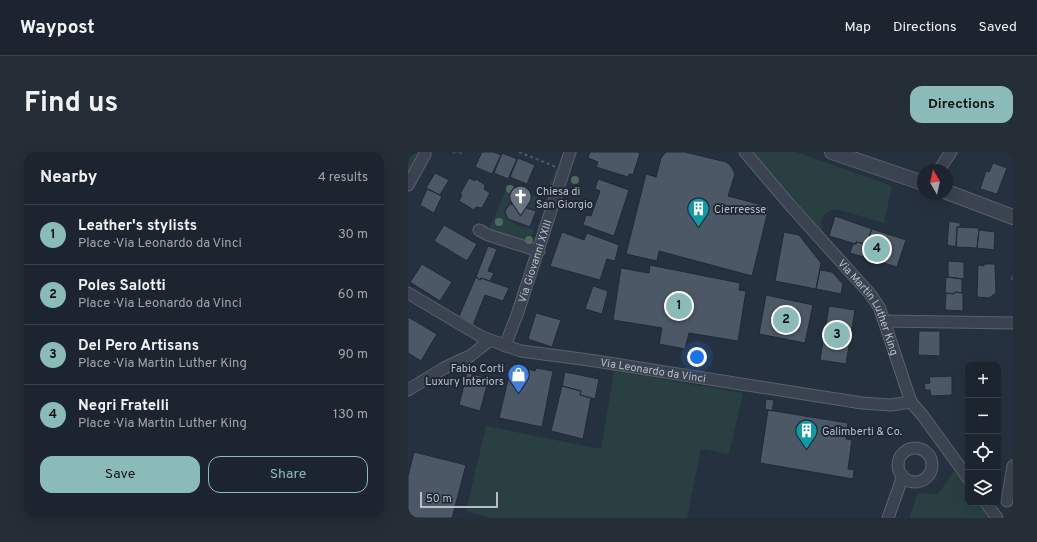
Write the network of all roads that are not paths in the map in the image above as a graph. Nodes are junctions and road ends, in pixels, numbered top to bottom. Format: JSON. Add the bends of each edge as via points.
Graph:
{"nodes":[{"id":1,"x":570,"y":152,"type":"edge"},
{"id":2,"x":746,"y":152,"type":"edge"},
{"id":3,"x":832,"y":152,"type":"edge"},
{"id":4,"x":951,"y":152,"type":"edge"},
{"id":5,"x":425,"y":154,"type":"dead end"},
{"id":6,"x":943,"y":164,"type":"edge"},
{"id":7,"x":917,"y":182,"type":"edge"},
{"id":8,"x":408,"y":185,"type":"edge"},
{"id":9,"x":953,"y":194,"type":"edge"},
{"id":10,"x":1013,"y":217,"type":"edge"},
{"id":11,"x":479,"y":230,"type":"dead end"},
{"id":12,"x":538,"y":251,"type":"junction"},
{"id":13,"x":408,"y":293,"type":"edge"},
{"id":14,"x":884,"y":321,"type":"junction"},
{"id":15,"x":1013,"y":324,"type":"edge"},
{"id":16,"x":489,"y":340,"type":"junction"},
{"id":17,"x":505,"y":346,"type":"junction"},
{"id":18,"x":408,"y":390,"type":"edge"},
{"id":19,"x":911,"y":402,"type":"junction"},
{"id":20,"x":1013,"y":466,"type":"edge"},
{"id":21,"x":965,"y":474,"type":"edge"},
{"id":22,"x":903,"y":476,"type":"dead end"},
{"id":23,"x":1006,"y":501,"type":"edge"},
{"id":24,"x":988,"y":506,"type":"edge"},
{"id":25,"x":888,"y":518,"type":"edge"},
{"id":26,"x":997,"y":518,"type":"edge"}],
"edges":[{"from":1,"to":12,"type":"street","name":"Via Giovanni XXIII"},
{"from":2,"to":14,"type":"street","name":"Via Martin Luther King","via":[[870,295],[879,307]]},
{"from":3,"to":7,"type":"street"},
{"from":4,"to":6,"type":"street"},
{"from":5,"to":8,"type":"street"},
{"from":9,"to":10,"type":"street"},
{"from":11,"to":12,"type":"street"},
{"from":12,"to":17,"type":"street","name":"Via Giovanni XXIII"},
{"from":13,"to":16,"type":"street","name":"Via Leonardo da Vinci"},
{"from":14,"to":15,"type":"street"},
{"from":14,"to":19,"type":"street","name":"Via Martin Luther King"},
{"from":16,"to":17,"type":"street","name":"Via Leonardo da Vinci"},
{"from":16,"to":18,"type":"street","via":[[470,356]]},
{"from":17,"to":19,"type":"street","name":"Via Leonardo da Vinci","via":[[521,351],[855,402]]},
{"from":19,"to":21,"type":"street","name":"Via Martin Luther King"},
{"from":20,"to":23,"type":"street"},
{"from":22,"to":25,"type":"street"},
{"from":24,"to":26,"type":"street"}]}
